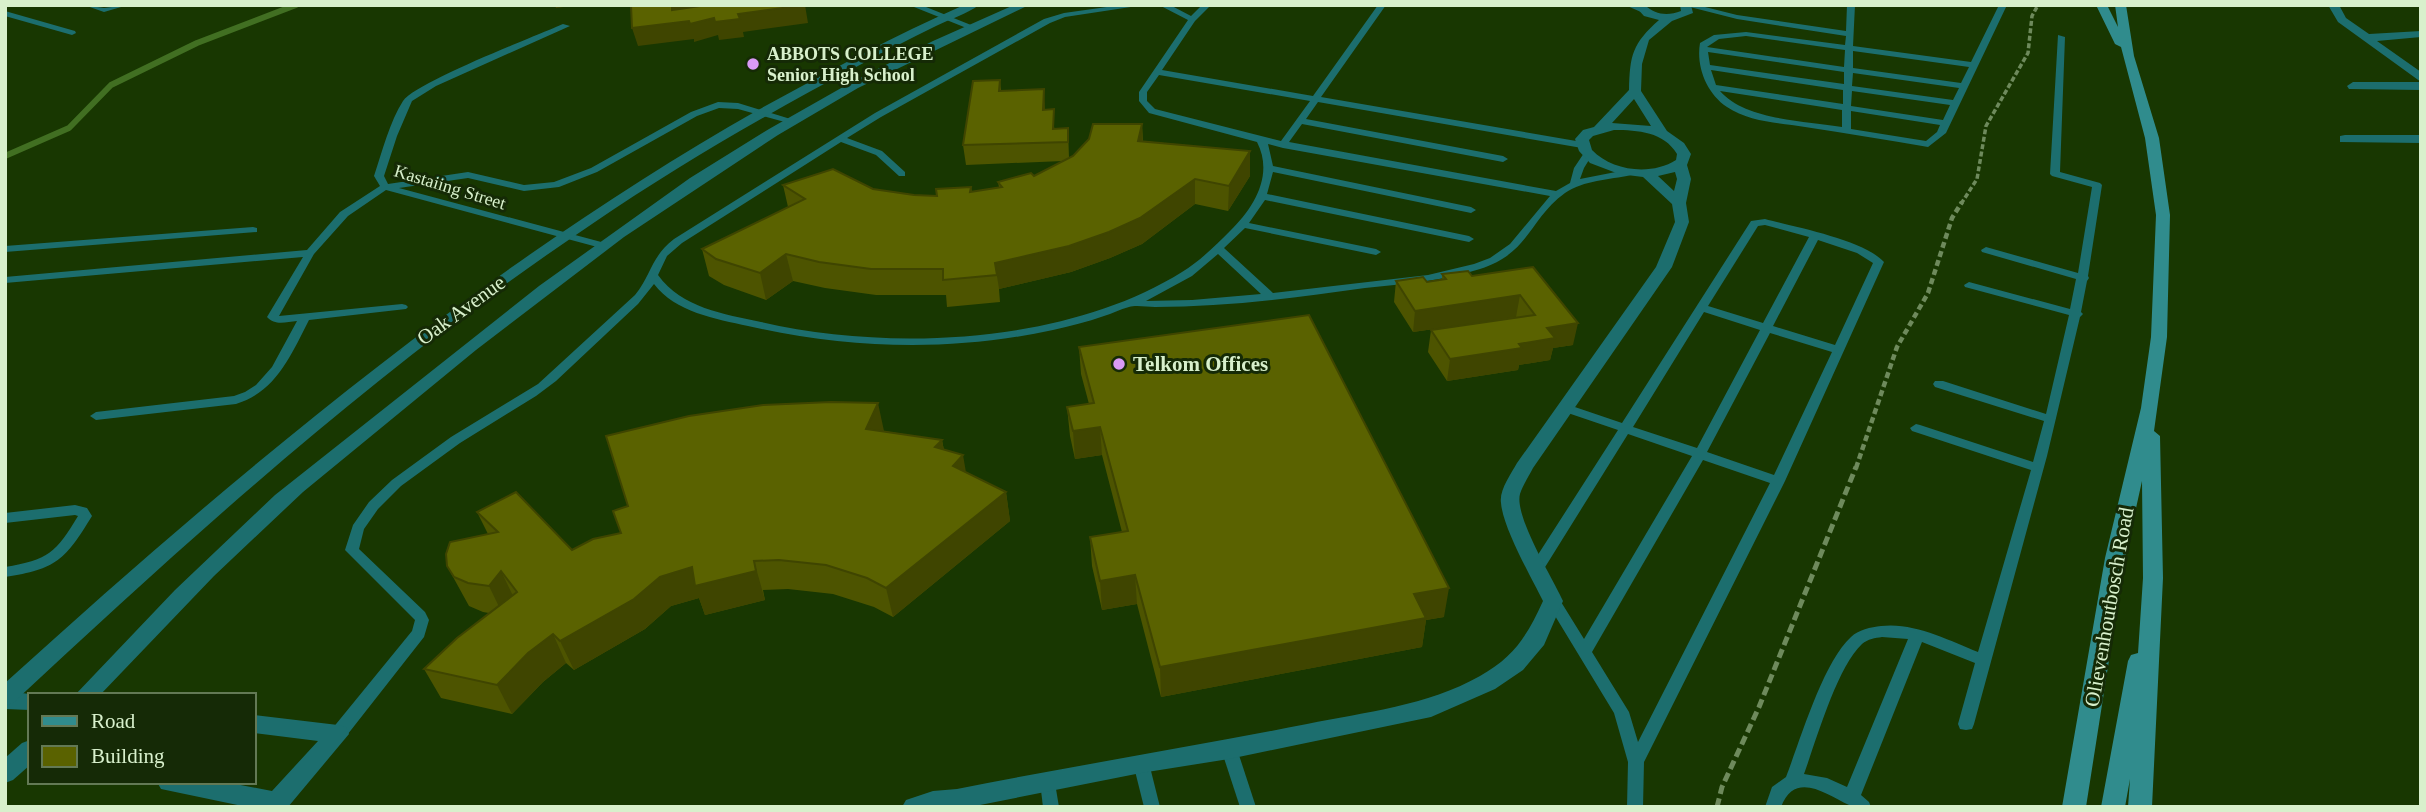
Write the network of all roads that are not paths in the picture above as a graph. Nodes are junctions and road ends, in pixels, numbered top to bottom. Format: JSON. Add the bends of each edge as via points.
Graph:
{"nodes":[{"id":1,"x":88,"y":5,"type":"edge"},
{"id":2,"x":124,"y":5,"type":"edge"},
{"id":3,"x":913,"y":5,"type":"edge"},
{"id":4,"x":974,"y":5,"type":"edge"},
{"id":5,"x":1024,"y":5,"type":"edge"},
{"id":6,"x":1140,"y":5,"type":"edge"},
{"id":7,"x":1163,"y":5,"type":"edge"},
{"id":8,"x":1207,"y":5,"type":"edge"},
{"id":9,"x":1382,"y":5,"type":"edge"},
{"id":10,"x":1629,"y":5,"type":"edge"},
{"id":11,"x":1851,"y":5,"type":"edge"},
{"id":12,"x":2003,"y":5,"type":"edge"},
{"id":13,"x":2101,"y":5,"type":"edge"},
{"id":14,"x":2120,"y":5,"type":"edge"},
{"id":15,"x":2333,"y":5,"type":"edge"},
{"id":16,"x":1642,"y":9,"type":"edge"},
{"id":17,"x":1685,"y":9,"type":"edge"},
{"id":18,"x":5,"y":13,"type":"edge"},
{"id":19,"x":1669,"y":17,"type":"junction"},
{"id":20,"x":944,"y":18,"type":"junction"},
{"id":21,"x":1192,"y":19,"type":"junction"},
{"id":22,"x":566,"y":26,"type":"dead end"},
{"id":23,"x":972,"y":27,"type":"junction"},
{"id":24,"x":72,"y":33,"type":"dead end"},
{"id":25,"x":1647,"y":33,"type":"junction"},
{"id":26,"x":1849,"y":34,"type":"junction"},
{"id":27,"x":2421,"y":34,"type":"edge"},
{"id":28,"x":2061,"y":37,"type":"dead end"},
{"id":29,"x":2365,"y":37,"type":"junction"},
{"id":30,"x":1848,"y":48,"type":"junction"},
{"id":31,"x":1703,"y":49,"type":"junction"},
{"id":32,"x":2127,"y":56,"type":"junction"},
{"id":33,"x":1973,"y":65,"type":"junction"},
{"id":34,"x":1704,"y":67,"type":"junction"},
{"id":35,"x":1848,"y":69,"type":"junction"},
{"id":36,"x":1158,"y":72,"type":"junction"},
{"id":37,"x":2421,"y":78,"type":"edge"},
{"id":38,"x":1963,"y":86,"type":"junction"},
{"id":39,"x":2353,"y":86,"type":"dead end"},
{"id":40,"x":2421,"y":86,"type":"edge"},
{"id":41,"x":1712,"y":87,"type":"junction"},
{"id":42,"x":1847,"y":88,"type":"junction"},
{"id":43,"x":1635,"y":91,"type":"junction"},
{"id":44,"x":1314,"y":101,"type":"junction"},
{"id":45,"x":1955,"y":103,"type":"junction"},
{"id":46,"x":1846,"y":109,"type":"junction"},
{"id":47,"x":762,"y":112,"type":"junction"},
{"id":48,"x":792,"y":121,"type":"junction"},
{"id":49,"x":1300,"y":121,"type":"junction"},
{"id":50,"x":1946,"y":123,"type":"junction"},
{"id":51,"x":1600,"y":128,"type":"junction"},
{"id":52,"x":1846,"y":131,"type":"junction"},
{"id":53,"x":1662,"y":133,"type":"junction"},
{"id":54,"x":841,"y":139,"type":"junction"},
{"id":55,"x":2345,"y":139,"type":"dead end"},
{"id":56,"x":2421,"y":139,"type":"edge"},
{"id":57,"x":1261,"y":140,"type":"junction"},
{"id":58,"x":1283,"y":145,"type":"junction"},
{"id":59,"x":1584,"y":150,"type":"junction"},
{"id":60,"x":1503,"y":159,"type":"dead end"},
{"id":61,"x":1680,"y":165,"type":"junction"},
{"id":62,"x":1269,"y":168,"type":"junction"},
{"id":63,"x":1631,"y":172,"type":"junction"},
{"id":64,"x":1647,"y":173,"type":"junction"},
{"id":65,"x":902,"y":174,"type":"dead end"},
{"id":66,"x":1574,"y":184,"type":"junction"},
{"id":67,"x":385,"y":187,"type":"junction"},
{"id":68,"x":1557,"y":194,"type":"junction"},
{"id":69,"x":1261,"y":196,"type":"junction"},
{"id":70,"x":1679,"y":203,"type":"junction"},
{"id":71,"x":1471,"y":210,"type":"dead end"},
{"id":72,"x":1243,"y":225,"type":"junction"},
{"id":73,"x":253,"y":230,"type":"dead end"},
{"id":74,"x":562,"y":236,"type":"junction"},
{"id":75,"x":1815,"y":236,"type":"junction"},
{"id":76,"x":1469,"y":239,"type":"dead end"},
{"id":77,"x":601,"y":246,"type":"junction"},
{"id":78,"x":5,"y":249,"type":"edge"},
{"id":79,"x":1219,"y":249,"type":"junction"},
{"id":80,"x":1986,"y":250,"type":"dead end"},
{"id":81,"x":1376,"y":252,"type":"dead end"},
{"id":82,"x":310,"y":253,"type":"junction"},
{"id":83,"x":652,"y":274,"type":"junction"},
{"id":84,"x":2084,"y":278,"type":"junction"},
{"id":85,"x":5,"y":280,"type":"edge"},
{"id":86,"x":1969,"y":285,"type":"dead end"},
{"id":87,"x":1272,"y":297,"type":"junction"},
{"id":88,"x":1130,"y":304,"type":"junction"},
{"id":89,"x":402,"y":307,"type":"dead end"},
{"id":90,"x":1702,"y":309,"type":"junction"},
{"id":91,"x":2077,"y":314,"type":"junction"},
{"id":92,"x":303,"y":320,"type":"junction"},
{"id":93,"x":1766,"y":328,"type":"junction"},
{"id":94,"x":1838,"y":351,"type":"junction"},
{"id":95,"x":1939,"y":384,"type":"dead end"},
{"id":96,"x":1566,"y":408,"type":"junction"},
{"id":97,"x":2150,"y":408,"type":"junction"},
{"id":98,"x":96,"y":416,"type":"dead end"},
{"id":99,"x":2049,"y":419,"type":"junction"},
{"id":100,"x":1626,"y":428,"type":"junction"},
{"id":101,"x":1916,"y":428,"type":"dead end"},
{"id":102,"x":1700,"y":454,"type":"junction"},
{"id":103,"x":2036,"y":467,"type":"junction"},
{"id":104,"x":1778,"y":481,"type":"junction"},
{"id":105,"x":5,"y":517,"type":"edge"},
{"id":106,"x":1537,"y":568,"type":"junction"},
{"id":107,"x":5,"y":572,"type":"edge"},
{"id":108,"x":2153,"y":578,"type":"junction"},
{"id":109,"x":1553,"y":601,"type":"junction"},
{"id":110,"x":1917,"y":635,"type":"junction"},
{"id":111,"x":1584,"y":652,"type":"junction"},
{"id":112,"x":1983,"y":660,"type":"junction"},
{"id":113,"x":88,"y":693,"type":"edge"},
{"id":114,"x":5,"y":699,"type":"edge"},
{"id":115,"x":28,"y":701,"type":"edge"},
{"id":116,"x":256,"y":723,"type":"edge"},
{"id":117,"x":1966,"y":724,"type":"dead end"},
{"id":118,"x":338,"y":734,"type":"junction"},
{"id":119,"x":1229,"y":750,"type":"junction"},
{"id":120,"x":1636,"y":762,"type":"junction"},
{"id":121,"x":1141,"y":763,"type":"junction"},
{"id":122,"x":2081,"y":765,"type":"junction"},
{"id":123,"x":1048,"y":782,"type":"junction"},
{"id":124,"x":1793,"y":782,"type":"junction"},
{"id":125,"x":179,"y":784,"type":"edge"},
{"id":126,"x":1857,"y":802,"type":"edge"},
{"id":127,"x":957,"y":803,"type":"edge"},
{"id":128,"x":274,"y":804,"type":"edge"},
{"id":129,"x":914,"y":807,"type":"edge"},
{"id":130,"x":1051,"y":807,"type":"edge"},
{"id":131,"x":1152,"y":807,"type":"edge"},
{"id":132,"x":1248,"y":807,"type":"edge"},
{"id":133,"x":1635,"y":807,"type":"edge"},
{"id":134,"x":1773,"y":807,"type":"edge"},
{"id":135,"x":2069,"y":807,"type":"edge"},
{"id":136,"x":2074,"y":807,"type":"edge"},
{"id":137,"x":2113,"y":807,"type":"edge"},
{"id":138,"x":2140,"y":807,"type":"edge"}],
"edges":[{"from":1,"to":2,"type":"lane","via":[[104,10]]},
{"from":3,"to":20,"type":"lane"},
{"from":4,"to":20,"type":"street","name":"Oak Avenue"},
{"from":5,"to":23,"type":"street","name":"Oak Avenue"},
{"from":6,"to":54,"type":"lane","via":[[1053,18]]},
{"from":7,"to":21,"type":"lane"},
{"from":8,"to":21,"type":"lane"},
{"from":9,"to":44,"type":"lane"},
{"from":10,"to":16,"type":"lane"},
{"from":11,"to":26,"type":"lane"},
{"from":12,"to":33,"type":"lane"},
{"from":13,"to":32,"type":"main road","name":"Olievenhoutbosch Road"},
{"from":14,"to":32,"type":"main road","name":"Olievenhoutbosch Road"},
{"from":15,"to":29,"type":"street","via":[[2342,20]]},
{"from":16,"to":19,"type":"street"},
{"from":16,"to":25,"type":"street"},
{"from":17,"to":19,"type":"street"},
{"from":17,"to":26,"type":"lane"},
{"from":18,"to":24,"type":"lane"},
{"from":19,"to":25,"type":"street"},
{"from":20,"to":23,"type":"lane"},
{"from":20,"to":47,"type":"street","name":"Oak Avenue"},
{"from":21,"to":36,"type":"lane"},
{"from":22,"to":67,"type":"lane","name":"Kastaiing Street","via":[[441,80],[408,100],[379,171]]},
{"from":23,"to":48,"type":"street","name":"Oak Avenue"},
{"from":25,"to":43,"type":"street","via":[[1638,55]]},
{"from":26,"to":30,"type":"lane"},
{"from":27,"to":29,"type":"street"},
{"from":28,"to":84,"type":"lane","via":[[2055,174],[2097,185]]},
{"from":29,"to":37,"type":"street"},
{"from":30,"to":31,"type":"lane","via":[[1735,34],[1706,41]]},
{"from":30,"to":33,"type":"lane"},
{"from":30,"to":35,"type":"lane"},
{"from":31,"to":34,"type":"lane"},
{"from":31,"to":35,"type":"lane"},
{"from":32,"to":97,"type":"main road","name":"Olievenhoutbosch Road","via":[[2152,138],[2163,215],[2159,337]]},
{"from":33,"to":38,"type":"lane"},
{"from":34,"to":41,"type":"lane"},
{"from":34,"to":42,"type":"lane"},
{"from":35,"to":38,"type":"lane"},
{"from":35,"to":42,"type":"lane"},
{"from":36,"to":44,"type":"lane"},
{"from":36,"to":57,"type":"lane","via":[[1142,97],[1152,111]]},
{"from":38,"to":45,"type":"lane"},
{"from":39,"to":40,"type":"street"},
{"from":41,"to":46,"type":"lane"},
{"from":41,"to":52,"type":"lane","via":[[1747,114]]},
{"from":42,"to":45,"type":"lane"},
{"from":42,"to":46,"type":"lane"},
{"from":43,"to":51,"type":"street"},
{"from":43,"to":53,"type":"street"},
{"from":44,"to":49,"type":"lane"},
{"from":44,"to":59,"type":"lane"},
{"from":45,"to":50,"type":"lane"},
{"from":46,"to":50,"type":"lane"},
{"from":46,"to":52,"type":"lane"},
{"from":47,"to":48,"type":"lane"},
{"from":47,"to":67,"type":"lane","via":[[728,104],[711,106],[594,170],[556,185],[524,188],[468,175]]},
{"from":47,"to":74,"type":"street","name":"Oak Avenue"},
{"from":48,"to":77,"type":"street","name":"Oak Avenue","via":[[700,176]]},
{"from":49,"to":58,"type":"lane"},
{"from":49,"to":60,"type":"lane"},
{"from":50,"to":52,"type":"lane","via":[[1928,144]]},
{"from":51,"to":53,"type":"street","via":[[1632,126]]},
{"from":51,"to":59,"type":"street","via":[[1582,139]]},
{"from":53,"to":61,"type":"street","via":[[1681,147]]},
{"from":54,"to":65,"type":"lane","via":[[879,153]]},
{"from":54,"to":83,"type":"lane","via":[[670,247],[659,257]]},
{"from":55,"to":56,"type":"street"},
{"from":57,"to":58,"type":"lane"},
{"from":57,"to":62,"type":"lane"},
{"from":58,"to":68,"type":"lane"},
{"from":59,"to":63,"type":"street","via":[[1598,163]]},
{"from":59,"to":66,"type":"lane"},
{"from":61,"to":64,"type":"street"},
{"from":61,"to":70,"type":"street","via":[[1684,179]]},
{"from":62,"to":69,"type":"lane"},
{"from":62,"to":71,"type":"lane"},
{"from":63,"to":64,"type":"street"},
{"from":63,"to":66,"type":"lane"},
{"from":64,"to":70,"type":"street"},
{"from":66,"to":68,"type":"lane"},
{"from":67,"to":74,"type":"lane","name":"Kastaiing Street"},
{"from":67,"to":82,"type":"lane","via":[[337,220]]},
{"from":68,"to":87,"type":"lane","via":[[1513,247],[1478,267]]},
{"from":69,"to":72,"type":"lane"},
{"from":69,"to":76,"type":"lane"},
{"from":70,"to":96,"type":"street","via":[[1681,227],[1664,267]]},
{"from":72,"to":79,"type":"lane"},
{"from":72,"to":81,"type":"lane"},
{"from":73,"to":78,"type":"lane"},
{"from":74,"to":77,"type":"lane","name":"Kastaiing Street"},
{"from":74,"to":114,"type":"street","name":"Oak Avenue","via":[[357,388],[228,495]]},
{"from":75,"to":90,"type":"lane","via":[[1755,223]]},
{"from":75,"to":93,"type":"lane"},
{"from":75,"to":94,"type":"lane","via":[[1871,254],[1879,262]]},
{"from":77,"to":113,"type":"street","name":"Oak Avenue","via":[[485,333],[282,500]]},
{"from":79,"to":87,"type":"lane"},
{"from":79,"to":88,"type":"lane","via":[[1174,283]]},
{"from":80,"to":84,"type":"lane"},
{"from":82,"to":85,"type":"lane"},
{"from":82,"to":92,"type":"lane","via":[[273,317]]},
{"from":83,"to":88,"type":"lane","via":[[672,296],[722,317],[858,341],[921,341],[1030,331]]},
{"from":83,"to":118,"type":"lane","via":[[633,303],[543,386],[430,456],[383,497],[358,527],[353,538],[355,554],[422,621],[411,644]]},
{"from":84,"to":91,"type":"lane"},
{"from":86,"to":91,"type":"lane"},
{"from":87,"to":88,"type":"lane","via":[[1202,304]]},
{"from":89,"to":92,"type":"lane"},
{"from":90,"to":93,"type":"lane"},
{"from":90,"to":100,"type":"lane"},
{"from":91,"to":99,"type":"lane"},
{"from":92,"to":98,"type":"lane","via":[[272,377],[255,393],[236,400]]},
{"from":93,"to":94,"type":"lane"},
{"from":93,"to":102,"type":"lane"},
{"from":94,"to":104,"type":"lane"},
{"from":95,"to":99,"type":"lane"},
{"from":96,"to":100,"type":"lane"},
{"from":96,"to":106,"type":"street","via":[[1511,493],[1514,518]]},
{"from":97,"to":108,"type":"main road","name":"Olievenhoutbosch Road"},
{"from":97,"to":122,"type":"main road","name":"Olievenhoutbosch Road","via":[[2115,558]]},
{"from":99,"to":103,"type":"lane"},
{"from":100,"to":102,"type":"lane"},
{"from":100,"to":106,"type":"lane"},
{"from":101,"to":103,"type":"lane"},
{"from":102,"to":104,"type":"lane"},
{"from":102,"to":111,"type":"lane"},
{"from":103,"to":112,"type":"lane"},
{"from":104,"to":120,"type":"lane"},
{"from":105,"to":107,"type":"lane","via":[[75,510],[85,516],[58,556]]},
{"from":106,"to":109,"type":"street"},
{"from":108,"to":137,"type":"main road"},
{"from":108,"to":138,"type":"main road","name":"Olievenhoutbosch Road"},
{"from":109,"to":111,"type":"lane"},
{"from":109,"to":119,"type":"street","via":[[1527,652],[1488,683],[1460,696],[1430,708]]},
{"from":110,"to":112,"type":"lane"},
{"from":110,"to":124,"type":"lane","via":[[1877,631],[1857,640],[1846,653]]},
{"from":110,"to":126,"type":"lane"},
{"from":111,"to":120,"type":"lane","via":[[1621,712]]},
{"from":112,"to":117,"type":"lane"},
{"from":114,"to":115,"type":"street"},
{"from":116,"to":118,"type":"street"},
{"from":118,"to":128,"type":"street"},
{"from":119,"to":121,"type":"street"},
{"from":119,"to":132,"type":"lane"},
{"from":120,"to":133,"type":"lane"},
{"from":121,"to":123,"type":"street"},
{"from":121,"to":131,"type":"lane"},
{"from":122,"to":135,"type":"lane"},
{"from":122,"to":136,"type":"main road","name":"Olievenhoutbosch Road"},
{"from":123,"to":127,"type":"street"},
{"from":123,"to":130,"type":"lane"},
{"from":124,"to":126,"type":"lane","via":[[1822,782]]},
{"from":124,"to":134,"type":"lane","via":[[1781,788]]},
{"from":125,"to":128,"type":"street"},
{"from":127,"to":129,"type":"street","via":[[933,801]]}]}
